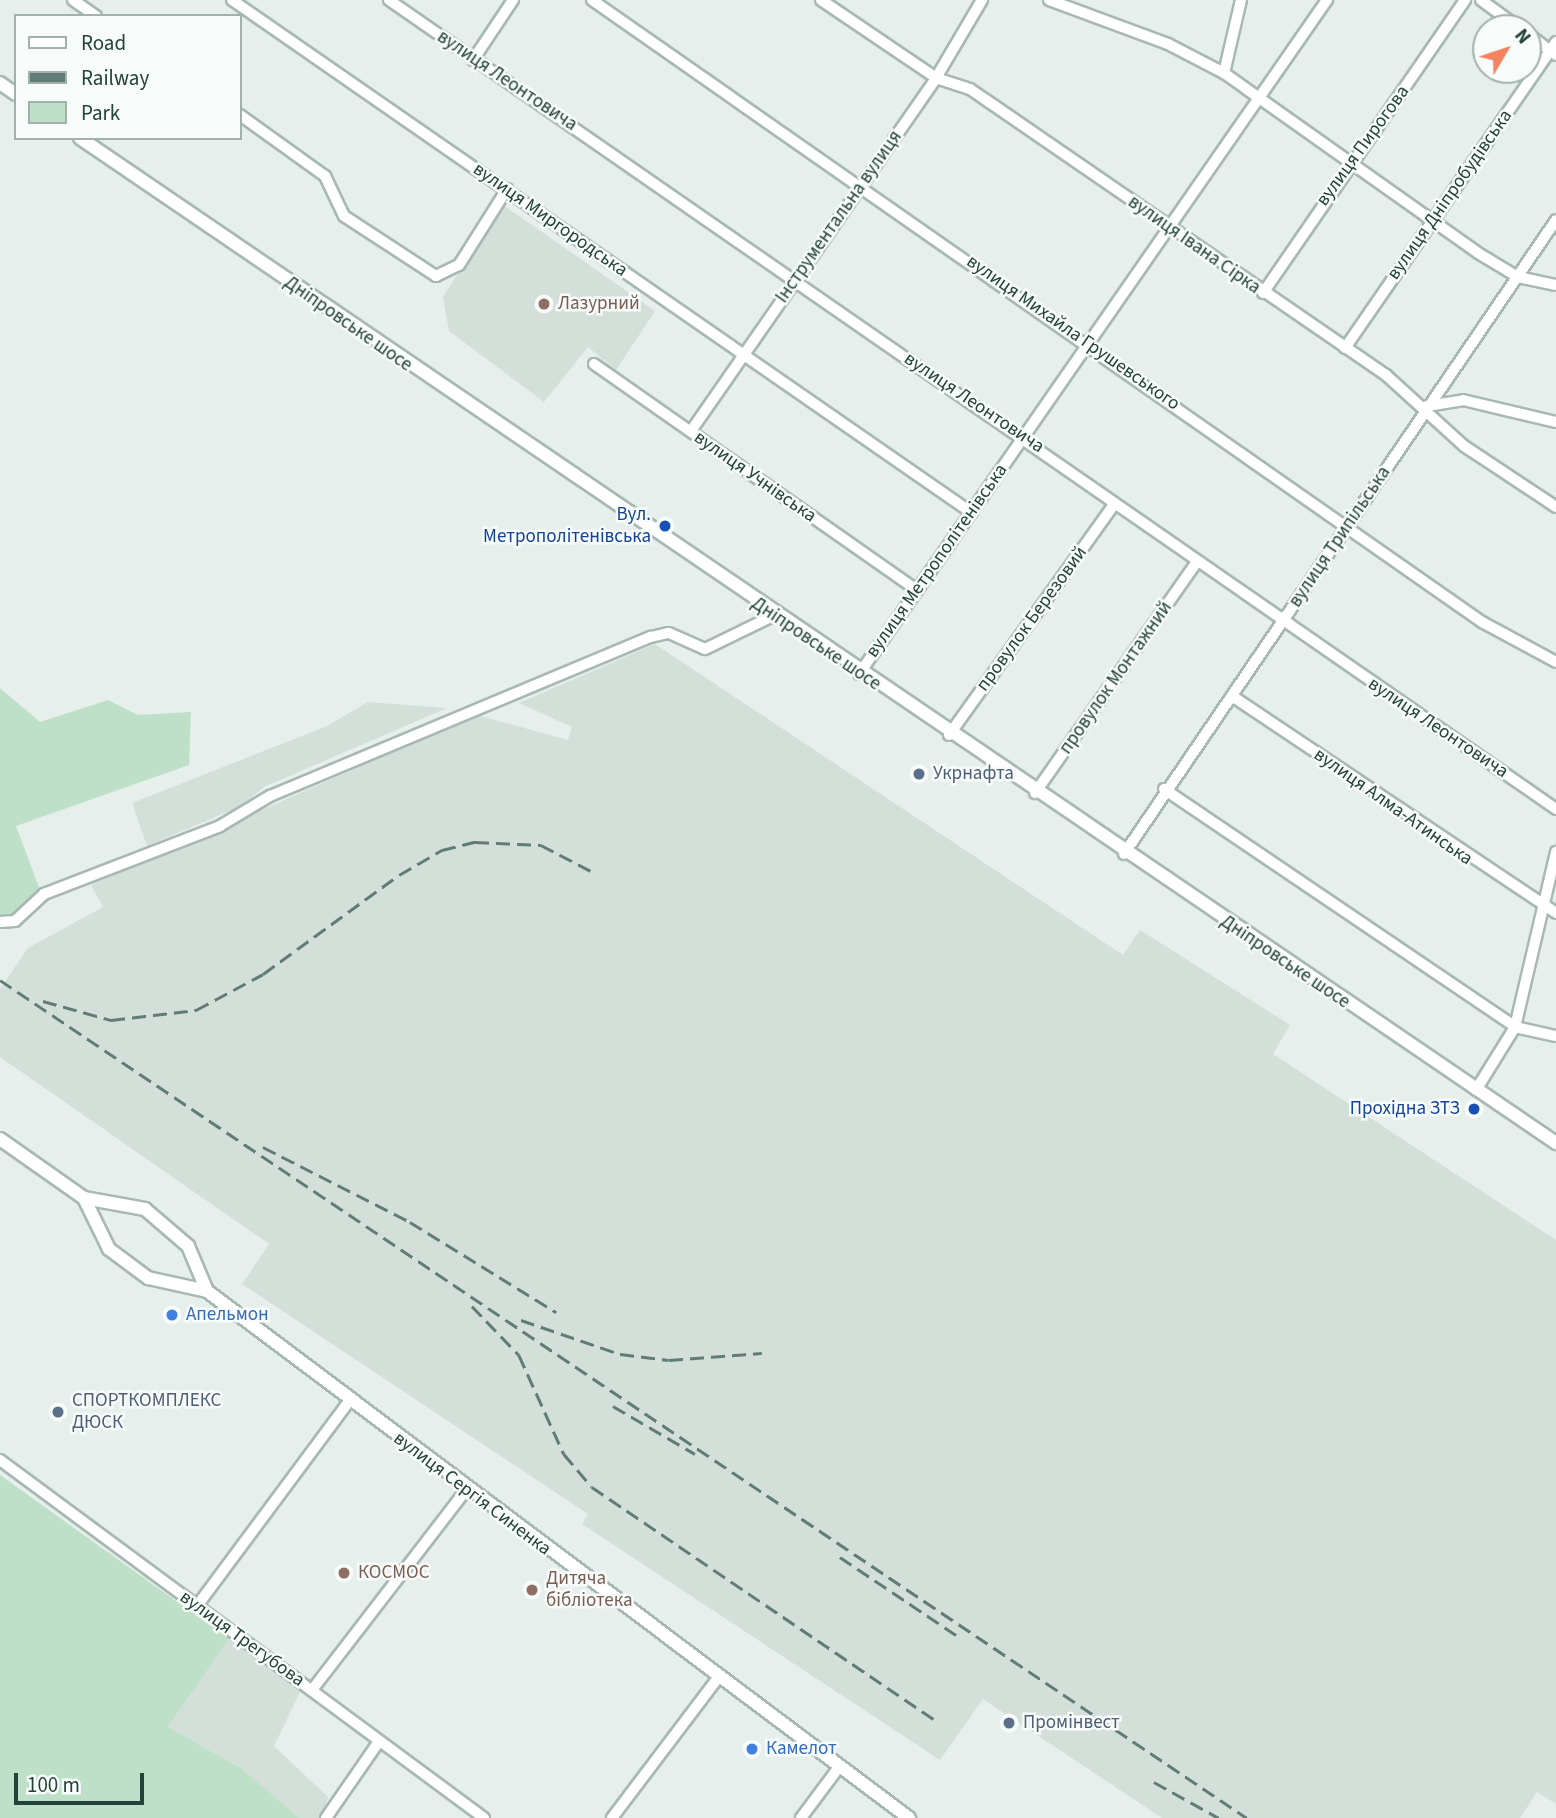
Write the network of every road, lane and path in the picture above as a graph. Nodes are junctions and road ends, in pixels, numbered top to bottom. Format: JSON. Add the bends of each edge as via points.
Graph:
{"nodes":[{"id":1,"x":73,"y":0,"type":"edge"},
{"id":2,"x":232,"y":0,"type":"edge"},
{"id":3,"x":389,"y":0,"type":"edge"},
{"id":4,"x":513,"y":0,"type":"edge"},
{"id":5,"x":592,"y":0,"type":"edge"},
{"id":6,"x":821,"y":0,"type":"edge"},
{"id":7,"x":982,"y":0,"type":"edge"},
{"id":8,"x":1049,"y":0,"type":"edge"},
{"id":9,"x":1241,"y":0,"type":"edge"},
{"id":10,"x":1327,"y":0,"type":"edge"},
{"id":11,"x":1465,"y":0,"type":"edge"},
{"id":12,"x":1481,"y":0,"type":"edge"},
{"id":13,"x":93,"y":14,"type":"edge"},
{"id":14,"x":1500,"y":14,"type":"edge"},
{"id":15,"x":1554,"y":49,"type":"edge"},
{"id":16,"x":473,"y":60,"type":"junction"},
{"id":17,"x":1224,"y":73,"type":"junction"},
{"id":18,"x":936,"y":78,"type":"junction"},
{"id":19,"x":1259,"y":97,"type":"junction"},
{"id":20,"x":242,"y":116,"type":"edge"},
{"id":21,"x":83,"y":140,"type":"edge"},
{"id":22,"x":1352,"y":161,"type":"junction"},
{"id":23,"x":860,"y":185,"type":"junction"},
{"id":24,"x":508,"y":189,"type":"junction"},
{"id":25,"x":1556,"y":220,"type":"edge"},
{"id":26,"x":1433,"y":222,"type":"junction"},
{"id":27,"x":1170,"y":228,"type":"junction"},
{"id":28,"x":1518,"y":277,"type":"junction"},
{"id":29,"x":794,"y":279,"type":"junction"},
{"id":30,"x":1556,"y":285,"type":"edge"},
{"id":31,"x":1264,"y":293,"type":"junction"},
{"id":32,"x":1090,"y":343,"type":"junction"},
{"id":33,"x":1345,"y":348,"type":"junction"},
{"id":34,"x":744,"y":355,"type":"junction"},
{"id":35,"x":594,"y":364,"type":"dead end"},
{"id":36,"x":1427,"y":406,"type":"junction"},
{"id":37,"x":1556,"y":422,"type":"edge"},
{"id":38,"x":691,"y":431,"type":"junction"},
{"id":39,"x":1024,"y":436,"type":"junction"},
{"id":40,"x":1115,"y":503,"type":"junction"},
{"id":41,"x":1556,"y":507,"type":"edge"},
{"id":42,"x":972,"y":513,"type":"junction"},
{"id":43,"x":1347,"y":528,"type":"junction"},
{"id":44,"x":1197,"y":562,"type":"junction"},
{"id":45,"x":917,"y":590,"type":"junction"},
{"id":46,"x":773,"y":616,"type":"junction"},
{"id":47,"x":1283,"y":621,"type":"junction"},
{"id":48,"x":1556,"y":662,"type":"edge"},
{"id":49,"x":859,"y":674,"type":"junction"},
{"id":50,"x":1232,"y":696,"type":"junction"},
{"id":51,"x":949,"y":734,"type":"junction"},
{"id":52,"x":1164,"y":789,"type":"junction"},
{"id":53,"x":1035,"y":793,"type":"junction"},
{"id":54,"x":1556,"y":809,"type":"edge"},
{"id":55,"x":1556,"y":852,"type":"edge"},
{"id":56,"x":1124,"y":854,"type":"junction"},
{"id":57,"x":1550,"y":912,"type":"edge"},
{"id":58,"x":0,"y":922,"type":"edge"},
{"id":59,"x":1515,"y":1027,"type":"junction"},
{"id":60,"x":1556,"y":1036,"type":"edge"},
{"id":61,"x":1476,"y":1090,"type":"junction"},
{"id":62,"x":0,"y":1139,"type":"edge"},
{"id":63,"x":1556,"y":1143,"type":"edge"},
{"id":64,"x":84,"y":1198,"type":"junction"},
{"id":65,"x":206,"y":1291,"type":"junction"},
{"id":66,"x":349,"y":1401,"type":"junction"},
{"id":67,"x":0,"y":1460,"type":"edge"},
{"id":68,"x":466,"y":1490,"type":"junction"},
{"id":69,"x":197,"y":1606,"type":"junction"},
{"id":70,"x":718,"y":1678,"type":"junction"},
{"id":71,"x":312,"y":1689,"type":"junction"},
{"id":72,"x":378,"y":1743,"type":"junction"},
{"id":73,"x":839,"y":1767,"type":"junction"},
{"id":74,"x":326,"y":1818,"type":"edge"},
{"id":75,"x":484,"y":1818,"type":"edge"},
{"id":76,"x":612,"y":1818,"type":"edge"},
{"id":77,"x":801,"y":1818,"type":"edge"},
{"id":78,"x":909,"y":1818,"type":"edge"}],
"edges":[{"from":1,"to":13,"type":"street"},
{"from":2,"to":24,"type":"street","name":"вулиця Миргородська"},
{"from":3,"to":16,"type":"street","name":"вулиця Леонтовича"},
{"from":4,"to":16,"type":"street"},
{"from":5,"to":23,"type":"street","name":"вулиця Михайла Грушевського"},
{"from":6,"to":18,"type":"street","name":"вулиця Івана Сірка"},
{"from":7,"to":18,"type":"street","name":"Інструментальна вулиця"},
{"from":8,"to":17,"type":"street","via":[[1168,44]]},
{"from":9,"to":17,"type":"street"},
{"from":10,"to":19,"type":"street","name":"вулиця Метрополітенівська"},
{"from":11,"to":22,"type":"street","name":"вулиця Пирогова"},
{"from":12,"to":14,"type":"street"},
{"from":15,"to":26,"type":"street","name":"вулиця Дніпробудівська"},
{"from":16,"to":29,"type":"street","name":"вулиця Леонтовича"},
{"from":17,"to":19,"type":"street"},
{"from":18,"to":23,"type":"street","name":"Інструментальна вулиця"},
{"from":18,"to":27,"type":"street","name":"вулиця Івана Сірка","via":[[970,89]]},
{"from":19,"to":22,"type":"street"},
{"from":19,"to":27,"type":"street","name":"вулиця Метрополітенівська"},
{"from":20,"to":24,"type":"street","via":[[312,165],[334,191],[344,216],[444,277],[459,265]]},
{"from":21,"to":46,"type":"street","name":"Дніпровське шосе"},
{"from":22,"to":26,"type":"street"},
{"from":22,"to":31,"type":"street","name":"вулиця Пирогова"},
{"from":23,"to":29,"type":"street","name":"Інструментальна вулиця"},
{"from":23,"to":32,"type":"street","name":"вулиця Михайла Грушевського"},
{"from":24,"to":34,"type":"street","name":"вулиця Миргородська"},
{"from":25,"to":28,"type":"street","name":"вулиця Трипільська"},
{"from":26,"to":28,"type":"street"},
{"from":26,"to":33,"type":"street","name":"вулиця Дніпробудівська"},
{"from":27,"to":31,"type":"street","name":"вулиця Івана Сірка"},
{"from":27,"to":32,"type":"street","name":"вулиця Метрополітенівська"},
{"from":28,"to":30,"type":"street"},
{"from":28,"to":36,"type":"street","name":"вулиця Трипільська"},
{"from":29,"to":34,"type":"street","name":"Інструментальна вулиця"},
{"from":29,"to":39,"type":"street","name":"вулиця Леонтовича"},
{"from":31,"to":33,"type":"street","name":"вулиця Івана Сірка"},
{"from":32,"to":39,"type":"street","name":"вулиця Метрополітенівська"},
{"from":32,"to":43,"type":"street","name":"вулиця Михайла Грушевського"},
{"from":33,"to":36,"type":"street","name":"вулиця Івана Сірка"},
{"from":34,"to":38,"type":"street","name":"Інструментальна вулиця"},
{"from":34,"to":42,"type":"street","name":"вулиця Миргородська"},
{"from":35,"to":38,"type":"street","name":"вулиця Учнівська"},
{"from":36,"to":37,"type":"street","via":[[1463,400]]},
{"from":36,"to":41,"type":"street","name":"вулиця Івана Сірка","via":[[1464,446]]},
{"from":36,"to":43,"type":"street","name":"вулиця Трипільська"},
{"from":38,"to":45,"type":"street","name":"вулиця Учнівська"},
{"from":39,"to":40,"type":"street","name":"вулиця Леонтовича"},
{"from":39,"to":42,"type":"street","name":"вулиця Метрополітенівська"},
{"from":40,"to":44,"type":"street","name":"вулиця Леонтовича"},
{"from":40,"to":51,"type":"street","name":"провулок Березовий"},
{"from":42,"to":45,"type":"street","name":"вулиця Метрополітенівська"},
{"from":43,"to":47,"type":"street","name":"вулиця Трипільська"},
{"from":43,"to":48,"type":"street","name":"вулиця Михайла Грушевського","via":[[1507,638]]},
{"from":44,"to":47,"type":"street","name":"вулиця Леонтовича"},
{"from":44,"to":53,"type":"street","name":"провулок Монтажний"},
{"from":45,"to":49,"type":"street","name":"вулиця Метрополітенівська"},
{"from":46,"to":49,"type":"street","name":"Дніпровське шосе"},
{"from":46,"to":58,"type":"street","via":[[705,649],[669,633],[651,637],[270,796],[220,827],[44,894],[15,921]]},
{"from":47,"to":50,"type":"street","name":"вулиця Трипільська"},
{"from":47,"to":54,"type":"street","name":"вулиця Леонтовича"},
{"from":49,"to":51,"type":"street","name":"Дніпровське шосе"},
{"from":50,"to":52,"type":"street","name":"вулиця Трипільська"},
{"from":50,"to":57,"type":"street","name":"вулиця Алма-Атинська"},
{"from":51,"to":53,"type":"street","name":"Дніпровське шосе"},
{"from":52,"to":56,"type":"street","name":"вулиця Трипільська"},
{"from":52,"to":59,"type":"street"},
{"from":53,"to":56,"type":"street","name":"Дніпровське шосе"},
{"from":55,"to":57,"type":"street"},
{"from":56,"to":61,"type":"street","name":"Дніпровське шосе"},
{"from":57,"to":59,"type":"street"},
{"from":59,"to":60,"type":"street"},
{"from":59,"to":61,"type":"street"},
{"from":61,"to":63,"type":"street","name":"Дніпровське шосе"},
{"from":62,"to":64,"type":"street","name":"вулиця Сергія Синенка"},
{"from":64,"to":65,"type":"street","name":"вулиця Сергія Синенка","via":[[106,1244],[119,1256],[156,1282]]},
{"from":64,"to":65,"type":"street","name":"вулиця Сергія Синенка","via":[[135,1206],[154,1216],[188,1246]]},
{"from":65,"to":66,"type":"street","name":"вулиця Сергія Синенка"},
{"from":66,"to":68,"type":"street","name":"вулиця Сергія Синенка"},
{"from":66,"to":69,"type":"street"},
{"from":67,"to":69,"type":"street","name":"вулиця Трегубова"},
{"from":68,"to":70,"type":"street","name":"вулиця Сергія Синенка"},
{"from":68,"to":71,"type":"street"},
{"from":69,"to":71,"type":"street","name":"вулиця Трегубова"},
{"from":70,"to":73,"type":"street","name":"вулиця Сергія Синенка"},
{"from":70,"to":76,"type":"street"},
{"from":71,"to":72,"type":"street","name":"вулиця Трегубова"},
{"from":72,"to":74,"type":"street"},
{"from":72,"to":75,"type":"street","name":"вулиця Трегубова"},
{"from":73,"to":77,"type":"street"},
{"from":73,"to":78,"type":"street","name":"вулиця Сергія Синенка"}]}
